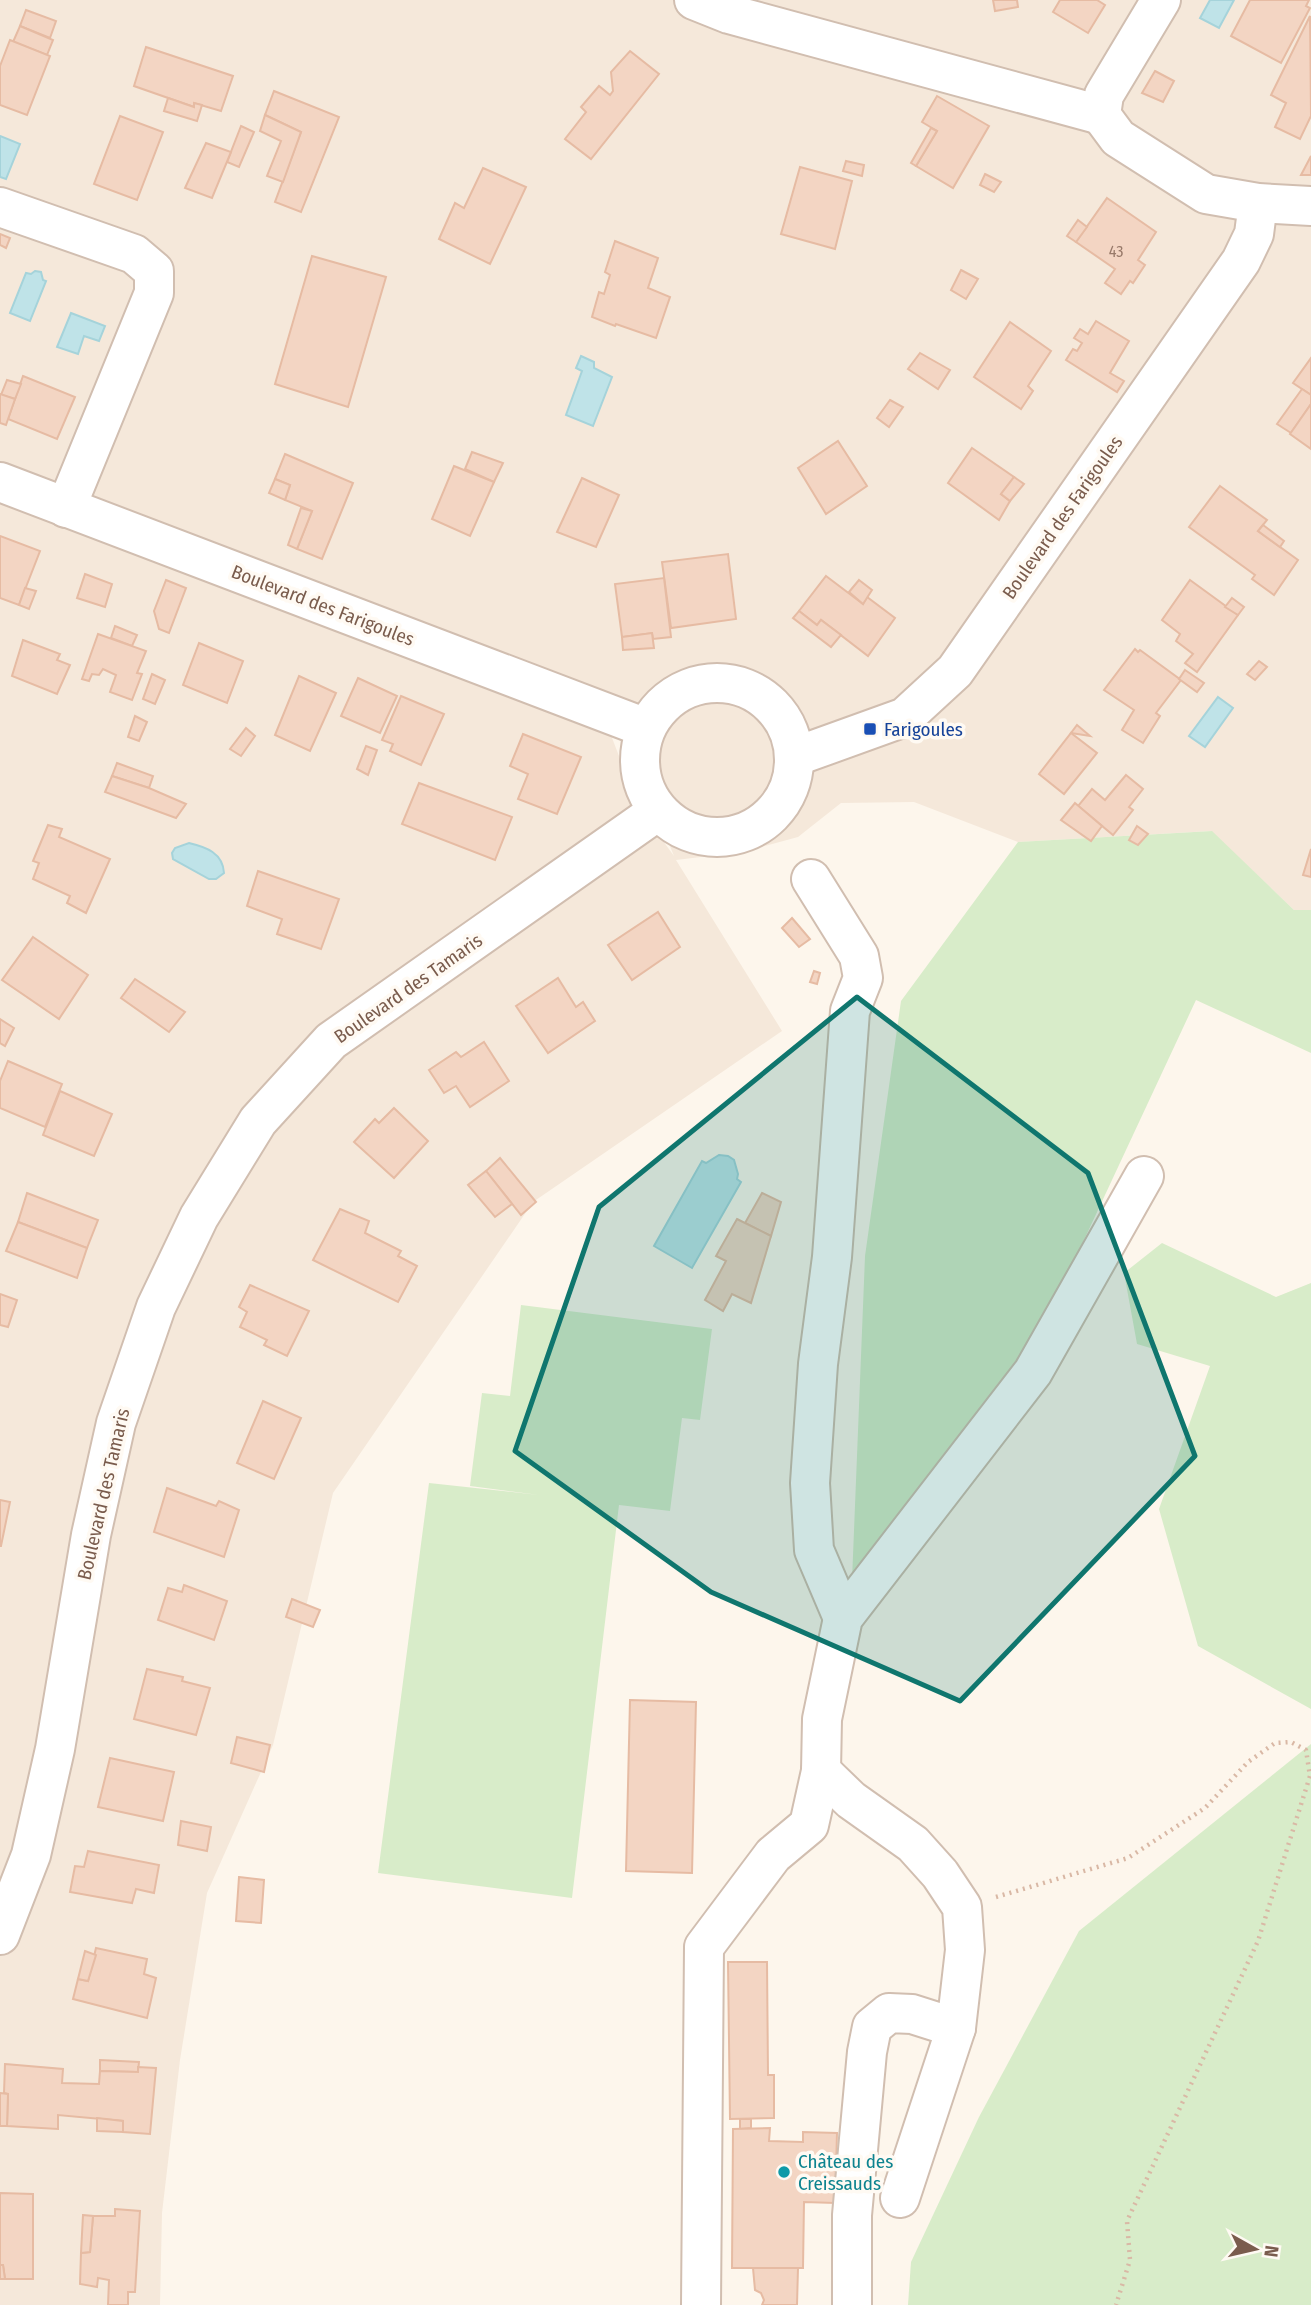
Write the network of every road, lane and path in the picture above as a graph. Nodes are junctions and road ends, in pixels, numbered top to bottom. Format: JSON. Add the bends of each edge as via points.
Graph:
{"nodes":[{"id":1,"x":694,"y":0,"type":"edge"},
{"id":2,"x":1161,"y":0,"type":"edge"},
{"id":3,"x":1101,"y":115,"type":"junction"},
{"id":4,"x":1258,"y":203,"type":"junction"},
{"id":5,"x":1311,"y":206,"type":"edge"},
{"id":6,"x":0,"y":207,"type":"edge"},
{"id":7,"x":0,"y":482,"type":"edge"},
{"id":8,"x":66,"y":508,"type":"junction"},
{"id":9,"x":646,"y":728,"type":"junction"},
{"id":10,"x":794,"y":757,"type":"junction"},
{"id":11,"x":658,"y":811,"type":"junction"},
{"id":12,"x":811,"y":879,"type":"dead end"},
{"id":13,"x":1144,"y":1176,"type":"dead end"},
{"id":14,"x":844,"y":1618,"type":"junction"},
{"id":15,"x":821,"y":1770,"type":"junction"},
{"id":16,"x":962,"y":1908,"type":"junction"},
{"id":17,"x":0,"y":1935,"type":"edge"},
{"id":18,"x":957,"y":2028,"type":"junction"},
{"id":19,"x":900,"y":2198,"type":"dead end"},
{"id":20,"x":701,"y":2305,"type":"edge"},
{"id":21,"x":852,"y":2305,"type":"edge"},
{"id":22,"x":1116,"y":2305,"type":"edge"}],
"edges":[{"from":1,"to":3,"type":"street","via":[[729,14]]},
{"from":2,"to":3,"type":"street","via":[[1104,94]]},
{"from":3,"to":4,"type":"street","via":[[1118,138],[1206,194]]},
{"from":4,"to":5,"type":"street"},
{"from":4,"to":10,"type":"street","name":"Boulevard des Farigoules","via":[[1254,234],[1241,261],[955,671],[905,717]]},
{"from":6,"to":8,"type":"street","via":[[134,254],[154,271],[154,293]]},
{"from":7,"to":8,"type":"street","name":"Boulevard des Farigoules"},
{"from":8,"to":9,"type":"street","name":"Boulevard des Farigoules"},
{"from":9,"to":10,"type":"street","via":[[680,692],[696,685],[730,683],[757,693],[780,716]]},
{"from":9,"to":11,"type":"street","via":[[641,772]]},
{"from":10,"to":11,"type":"street","via":[[786,793],[771,816],[736,836],[700,835],[681,829]]},
{"from":11,"to":17,"type":"street","name":"Boulevard des Tamaris","via":[[331,1041],[258,1121],[199,1216],[156,1307],[116,1423],[31,1855]]},
{"from":12,"to":14,"type":"street","via":[[859,956],[863,978],[850,1011],[810,1483],[814,1550]]},
{"from":13,"to":14,"type":"street","via":[[1034,1372]]},
{"from":14,"to":15,"type":"street","via":[[822,1719]]},
{"from":15,"to":16,"type":"street","via":[[851,1800],[913,1844]]},
{"from":15,"to":20,"type":"street","via":[[809,1825],[773,1855],[704,1947]]},
{"from":16,"to":18,"type":"street","via":[[965,1950]]},
{"from":16,"to":22,"type":"path","via":[[1128,1858],[1205,1808],[1248,1762],[1275,1743],[1291,1742],[1306,1749],[1310,1776],[1258,1941],[1127,2221],[1130,2260]]},
{"from":18,"to":19,"type":"street"},
{"from":18,"to":21,"type":"street","via":[[912,2014],[889,2014],[872,2028],[852,2215]]}]}
